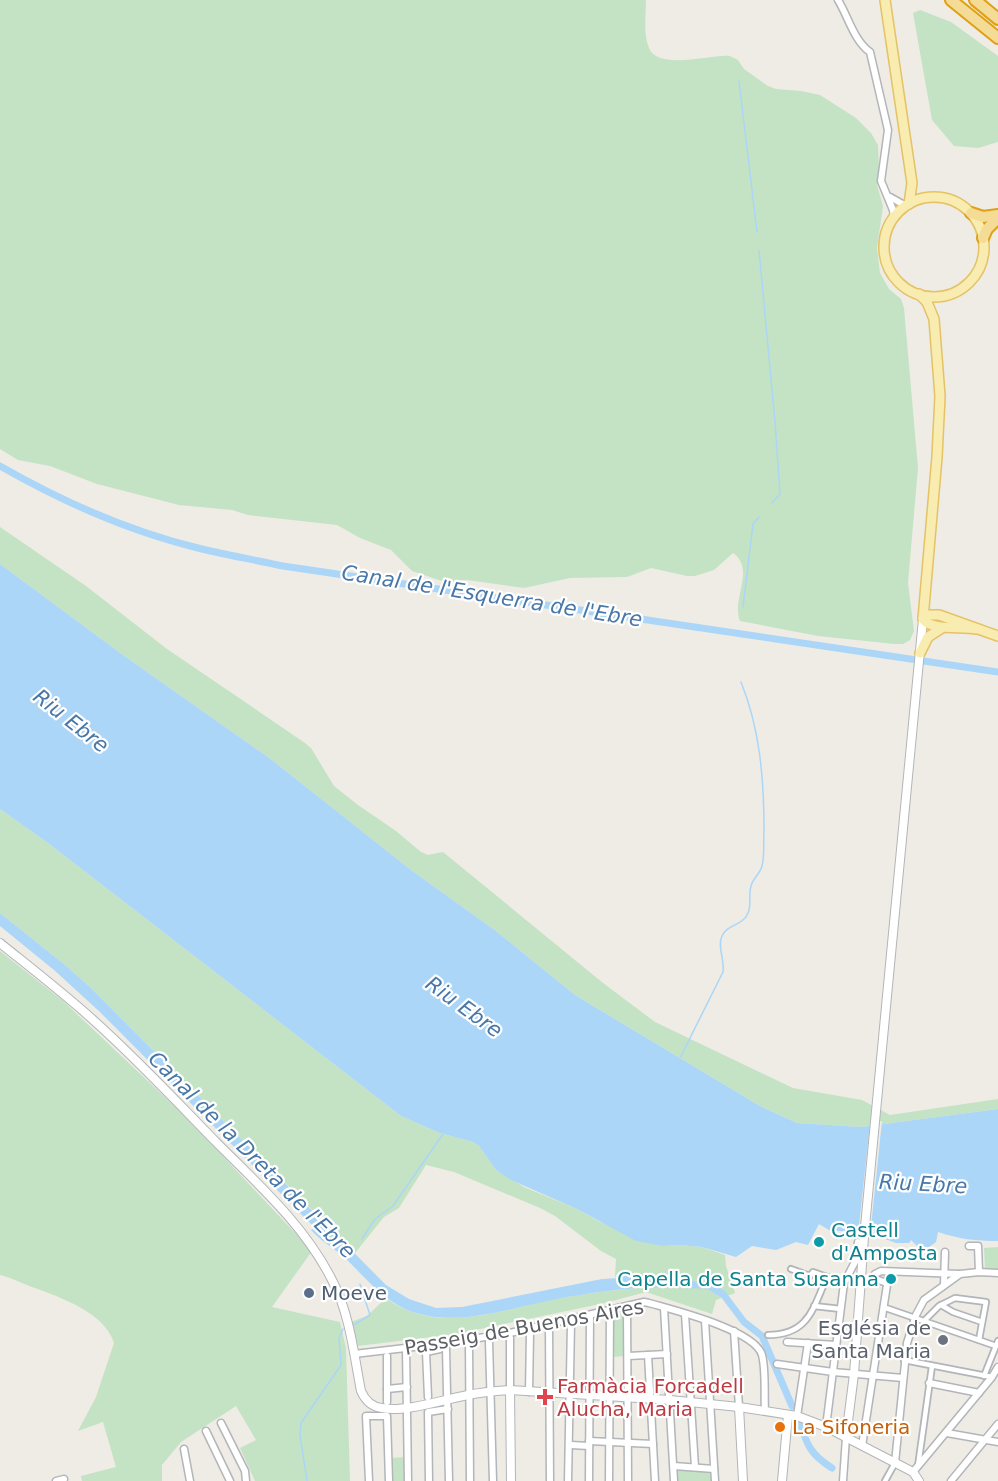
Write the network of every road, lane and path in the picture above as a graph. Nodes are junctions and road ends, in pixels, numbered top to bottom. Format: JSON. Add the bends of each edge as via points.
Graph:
{"nodes":[{"id":1,"x":838,"y":0,"type":"edge"},
{"id":2,"x":885,"y":0,"type":"edge"},
{"id":3,"x":951,"y":0,"type":"edge"},
{"id":4,"x":975,"y":0,"type":"edge"},
{"id":5,"x":998,"y":19,"type":"edge"},
{"id":6,"x":998,"y":38,"type":"edge"},
{"id":7,"x":912,"y":183,"type":"junction"},
{"id":8,"x":887,"y":195,"type":"junction"},
{"id":9,"x":930,"y":197,"type":"junction"},
{"id":10,"x":908,"y":205,"type":"junction"},
{"id":11,"x":971,"y":213,"type":"junction"},
{"id":12,"x":998,"y":216,"type":"edge"},
{"id":13,"x":894,"y":218,"type":"junction"},
{"id":14,"x":983,"y":238,"type":"junction"},
{"id":15,"x":919,"y":294,"type":"junction"},
{"id":16,"x":942,"y":296,"type":"junction"},
{"id":17,"x":934,"y":319,"type":"junction"},
{"id":18,"x":926,"y":585,"type":"junction"},
{"id":19,"x":940,"y":615,"type":"junction"},
{"id":20,"x":923,"y":619,"type":"junction"},
{"id":21,"x":976,"y":629,"type":"junction"},
{"id":22,"x":937,"y":630,"type":"junction"},
{"id":23,"x":998,"y":636,"type":"edge"},
{"id":24,"x":920,"y":654,"type":"junction"},
{"id":25,"x":0,"y":943,"type":"edge"},
{"id":26,"x":861,"y":1239,"type":"junction"},
{"id":27,"x":969,"y":1246,"type":"dead end"},
{"id":28,"x":945,"y":1252,"type":"dead end"},
{"id":29,"x":791,"y":1269,"type":"dead end"},
{"id":30,"x":889,"y":1272,"type":"junction"},
{"id":31,"x":979,"y":1272,"type":"junction"},
{"id":32,"x":944,"y":1273,"type":"junction"},
{"id":33,"x":998,"y":1273,"type":"edge"},
{"id":34,"x":960,"y":1274,"type":"junction"},
{"id":35,"x":827,"y":1277,"type":"junction"},
{"id":36,"x":844,"y":1283,"type":"junction"},
{"id":37,"x":887,"y":1283,"type":"junction"},
{"id":38,"x":944,"y":1285,"type":"junction"},
{"id":39,"x":941,"y":1305,"type":"junction"},
{"id":40,"x":627,"y":1306,"type":"junction"},
{"id":41,"x":814,"y":1306,"type":"junction"},
{"id":42,"x":883,"y":1307,"type":"junction"},
{"id":43,"x":664,"y":1308,"type":"junction"},
{"id":44,"x":610,"y":1310,"type":"junction"},
{"id":45,"x":841,"y":1310,"type":"junction"},
{"id":46,"x":685,"y":1314,"type":"junction"},
{"id":47,"x":590,"y":1315,"type":"junction"},
{"id":48,"x":916,"y":1317,"type":"junction"},
{"id":49,"x":925,"y":1320,"type":"junction"},
{"id":50,"x":705,"y":1321,"type":"junction"},
{"id":51,"x":982,"y":1322,"type":"junction"},
{"id":52,"x":571,"y":1323,"type":"dead end"},
{"id":53,"x":549,"y":1328,"type":"dead end"},
{"id":54,"x":734,"y":1331,"type":"junction"},
{"id":55,"x":530,"y":1333,"type":"dead end"},
{"id":56,"x":768,"y":1335,"type":"dead end"},
{"id":57,"x":510,"y":1338,"type":"dead end"},
{"id":58,"x":979,"y":1340,"type":"junction"},
{"id":59,"x":489,"y":1342,"type":"dead end"},
{"id":60,"x":787,"y":1342,"type":"dead end"},
{"id":61,"x":808,"y":1343,"type":"junction"},
{"id":62,"x":997,"y":1344,"type":"edge"},
{"id":63,"x":469,"y":1345,"type":"dead end"},
{"id":64,"x":836,"y":1345,"type":"junction"},
{"id":65,"x":445,"y":1346,"type":"junction"},
{"id":66,"x":406,"y":1348,"type":"junction"},
{"id":67,"x":354,"y":1354,"type":"junction"},
{"id":68,"x":667,"y":1354,"type":"junction"},
{"id":69,"x":648,"y":1355,"type":"junction"},
{"id":70,"x":387,"y":1356,"type":"dead end"},
{"id":71,"x":628,"y":1356,"type":"junction"},
{"id":72,"x":904,"y":1360,"type":"junction"},
{"id":73,"x":777,"y":1364,"type":"dead end"},
{"id":74,"x":932,"y":1366,"type":"junction"},
{"id":75,"x":804,"y":1368,"type":"junction"},
{"id":76,"x":997,"y":1369,"type":"edge"},
{"id":77,"x":833,"y":1372,"type":"junction"},
{"id":78,"x":854,"y":1374,"type":"junction"},
{"id":79,"x":874,"y":1376,"type":"junction"},
{"id":80,"x":984,"y":1376,"type":"junction"},
{"id":81,"x":992,"y":1377,"type":"junction"},
{"id":82,"x":903,"y":1378,"type":"junction"},
{"id":83,"x":929,"y":1383,"type":"junction"},
{"id":84,"x":407,"y":1387,"type":"junction"},
{"id":85,"x":387,"y":1389,"type":"junction"},
{"id":86,"x":510,"y":1390,"type":"junction"},
{"id":87,"x":490,"y":1392,"type":"junction"},
{"id":88,"x":529,"y":1392,"type":"junction"},
{"id":89,"x":549,"y":1393,"type":"junction"},
{"id":90,"x":979,"y":1393,"type":"junction"},
{"id":91,"x":469,"y":1395,"type":"junction"},
{"id":92,"x":571,"y":1395,"type":"junction"},
{"id":93,"x":590,"y":1395,"type":"junction"},
{"id":94,"x":428,"y":1397,"type":"dead end"},
{"id":95,"x":609,"y":1397,"type":"junction"},
{"id":96,"x":447,"y":1399,"type":"junction"},
{"id":97,"x":628,"y":1399,"type":"junction"},
{"id":98,"x":650,"y":1400,"type":"junction"},
{"id":99,"x":670,"y":1400,"type":"junction"},
{"id":100,"x":387,"y":1402,"type":"dead end"},
{"id":101,"x":690,"y":1402,"type":"junction"},
{"id":102,"x":711,"y":1404,"type":"junction"},
{"id":103,"x":408,"y":1407,"type":"junction"},
{"id":104,"x":739,"y":1407,"type":"junction"},
{"id":105,"x":448,"y":1409,"type":"junction"},
{"id":106,"x":765,"y":1411,"type":"junction"},
{"id":107,"x":788,"y":1414,"type":"junction"},
{"id":108,"x":797,"y":1416,"type":"junction"},
{"id":109,"x":221,"y":1423,"type":"dead end"},
{"id":110,"x":998,"y":1424,"type":"edge"},
{"id":111,"x":826,"y":1427,"type":"junction"},
{"id":112,"x":206,"y":1431,"type":"dead end"},
{"id":113,"x":946,"y":1433,"type":"junction"},
{"id":114,"x":846,"y":1437,"type":"junction"},
{"id":115,"x":985,"y":1440,"type":"junction"},
{"id":116,"x":609,"y":1442,"type":"junction"},
{"id":117,"x":998,"y":1442,"type":"edge"},
{"id":118,"x":589,"y":1443,"type":"junction"},
{"id":119,"x":629,"y":1443,"type":"junction"},
{"id":120,"x":652,"y":1444,"type":"junction"},
{"id":121,"x":571,"y":1445,"type":"junction"},
{"id":122,"x":862,"y":1446,"type":"junction"},
{"id":123,"x":184,"y":1449,"type":"dead end"},
{"id":124,"x":895,"y":1463,"type":"junction"},
{"id":125,"x":674,"y":1466,"type":"junction"},
{"id":126,"x":695,"y":1467,"type":"junction"},
{"id":127,"x":714,"y":1469,"type":"junction"},
{"id":128,"x":915,"y":1469,"type":"junction"},
{"id":129,"x":64,"y":1479,"type":"dead end"},
{"id":130,"x":56,"y":1481,"type":"edge"},
{"id":131,"x":190,"y":1481,"type":"edge"},
{"id":132,"x":229,"y":1481,"type":"edge"},
{"id":133,"x":246,"y":1481,"type":"edge"},
{"id":134,"x":369,"y":1481,"type":"edge"},
{"id":135,"x":389,"y":1481,"type":"edge"},
{"id":136,"x":408,"y":1481,"type":"edge"},
{"id":137,"x":429,"y":1481,"type":"edge"},
{"id":138,"x":449,"y":1481,"type":"edge"},
{"id":139,"x":470,"y":1481,"type":"edge"},
{"id":140,"x":493,"y":1481,"type":"edge"},
{"id":141,"x":511,"y":1481,"type":"edge"},
{"id":142,"x":550,"y":1481,"type":"edge"},
{"id":143,"x":568,"y":1481,"type":"edge"},
{"id":144,"x":589,"y":1481,"type":"edge"},
{"id":145,"x":609,"y":1481,"type":"edge"},
{"id":146,"x":628,"y":1481,"type":"edge"},
{"id":147,"x":655,"y":1481,"type":"edge"},
{"id":148,"x":674,"y":1481,"type":"edge"},
{"id":149,"x":715,"y":1481,"type":"edge"},
{"id":150,"x":743,"y":1481,"type":"edge"},
{"id":151,"x":782,"y":1481,"type":"edge"},
{"id":152,"x":843,"y":1481,"type":"edge"},
{"id":153,"x":885,"y":1481,"type":"edge"},
{"id":154,"x":920,"y":1481,"type":"edge"},
{"id":155,"x":951,"y":1481,"type":"edge"}],
"edges":[{"from":1,"to":8,"type":"street","via":[[864,48],[870,52],[878,83],[888,130],[881,181]]},
{"from":2,"to":7,"type":"main road"},
{"from":3,"to":6,"type":"highway"},
{"from":4,"to":5,"type":"highway"},
{"from":7,"to":9,"type":"main road"},
{"from":7,"to":10,"type":"main road"},
{"from":8,"to":10,"type":"street"},
{"from":8,"to":13,"type":"street"},
{"from":9,"to":10,"type":"main road"},
{"from":9,"to":11,"type":"main road","via":[[954,201]]},
{"from":10,"to":13,"type":"main road"},
{"from":11,"to":12,"type":"highway"},
{"from":11,"to":14,"type":"main road"},
{"from":12,"to":14,"type":"highway"},
{"from":13,"to":15,"type":"main road","via":[[885,242],[886,260],[899,281]]},
{"from":14,"to":16,"type":"main road","via":[[984,254],[975,276],[957,291]]},
{"from":15,"to":16,"type":"main road"},
{"from":15,"to":17,"type":"main road"},
{"from":16,"to":17,"type":"main road"},
{"from":17,"to":18,"type":"main road","via":[[940,406]]},
{"from":18,"to":19,"type":"main road","via":[[930,602]]},
{"from":18,"to":20,"type":"main road"},
{"from":19,"to":20,"type":"main road"},
{"from":19,"to":21,"type":"main road"},
{"from":19,"to":22,"type":"main road"},
{"from":20,"to":22,"type":"main road"},
{"from":20,"to":24,"type":"street"},
{"from":21,"to":22,"type":"main road"},
{"from":21,"to":23,"type":"main road"},
{"from":22,"to":24,"type":"main road","via":[[923,644]]},
{"from":24,"to":26,"type":"street"},
{"from":25,"to":67,"type":"street","via":[[123,1047],[292,1220],[333,1282]]},
{"from":26,"to":36,"type":"street"},
{"from":26,"to":78,"type":"street"},
{"from":27,"to":31,"type":"street","via":[[978,1245]]},
{"from":28,"to":32,"type":"street"},
{"from":29,"to":35,"type":"street"},
{"from":30,"to":32,"type":"street"},
{"from":30,"to":37,"type":"street"},
{"from":30,"to":37,"type":"street","via":[[877,1272],[874,1276]]},
{"from":31,"to":33,"type":"street"},
{"from":31,"to":34,"type":"street"},
{"from":32,"to":34,"type":"street"},
{"from":32,"to":38,"type":"street"},
{"from":34,"to":38,"type":"street"},
{"from":35,"to":36,"type":"street"},
{"from":35,"to":41,"type":"street"},
{"from":36,"to":45,"type":"street"},
{"from":37,"to":42,"type":"street"},
{"from":38,"to":48,"type":"street","via":[[924,1300]]},
{"from":39,"to":49,"type":"street"},
{"from":39,"to":51,"type":"street"},
{"from":39,"to":51,"type":"street","via":[[955,1298],[986,1302]]},
{"from":40,"to":43,"type":"street","name":"Passeig de Buenos Aires","via":[[644,1302]]},
{"from":40,"to":44,"type":"street","name":"Passeig de Buenos Aires"},
{"from":40,"to":71,"type":"street"},
{"from":41,"to":45,"type":"street"},
{"from":41,"to":56,"type":"street","via":[[807,1320],[796,1329]]},
{"from":42,"to":48,"type":"street"},
{"from":42,"to":79,"type":"street"},
{"from":43,"to":46,"type":"street","name":"Passeig de Buenos Aires"},
{"from":43,"to":68,"type":"street"},
{"from":44,"to":47,"type":"street","name":"Passeig de Buenos Aires"},
{"from":44,"to":95,"type":"street"},
{"from":45,"to":64,"type":"street"},
{"from":46,"to":50,"type":"street","name":"Passeig de Buenos Aires"},
{"from":46,"to":101,"type":"street"},
{"from":47,"to":65,"type":"street","name":"Passeig de Buenos Aires"},
{"from":47,"to":93,"type":"street"},
{"from":48,"to":49,"type":"street"},
{"from":48,"to":72,"type":"street"},
{"from":49,"to":58,"type":"street"},
{"from":50,"to":54,"type":"street","name":"Passeig de Buenos Aires"},
{"from":50,"to":102,"type":"street"},
{"from":51,"to":58,"type":"street"},
{"from":52,"to":92,"type":"street"},
{"from":53,"to":89,"type":"street"},
{"from":54,"to":104,"type":"street"},
{"from":54,"to":106,"type":"street","name":"Passeig de Buenos Aires","via":[[756,1346],[762,1356]]},
{"from":55,"to":88,"type":"street"},
{"from":57,"to":86,"type":"street"},
{"from":58,"to":62,"type":"street"},
{"from":59,"to":87,"type":"street"},
{"from":60,"to":61,"type":"street"},
{"from":61,"to":64,"type":"street"},
{"from":61,"to":75,"type":"street"},
{"from":62,"to":80,"type":"street"},
{"from":63,"to":91,"type":"street"},
{"from":64,"to":77,"type":"street"},
{"from":65,"to":66,"type":"street","name":"Passeig de Buenos Aires"},
{"from":65,"to":94,"type":"street","via":[[426,1352]]},
{"from":65,"to":96,"type":"street"},
{"from":66,"to":67,"type":"street","name":"Passeig de Buenos Aires"},
{"from":66,"to":84,"type":"street"},
{"from":67,"to":103,"type":"street","via":[[366,1399],[376,1407]]},
{"from":68,"to":69,"type":"street"},
{"from":68,"to":99,"type":"street"},
{"from":69,"to":71,"type":"street"},
{"from":69,"to":98,"type":"street"},
{"from":70,"to":85,"type":"street"},
{"from":71,"to":97,"type":"street"},
{"from":72,"to":74,"type":"street"},
{"from":72,"to":82,"type":"street"},
{"from":73,"to":75,"type":"street"},
{"from":74,"to":80,"type":"street"},
{"from":74,"to":83,"type":"street"},
{"from":75,"to":77,"type":"street"},
{"from":75,"to":108,"type":"street"},
{"from":76,"to":81,"type":"street"},
{"from":77,"to":78,"type":"street"},
{"from":77,"to":111,"type":"street"},
{"from":78,"to":79,"type":"street"},
{"from":78,"to":114,"type":"street"},
{"from":79,"to":82,"type":"street"},
{"from":79,"to":122,"type":"street"},
{"from":80,"to":81,"type":"street"},
{"from":81,"to":90,"type":"street"},
{"from":82,"to":124,"type":"street"},
{"from":83,"to":90,"type":"street"},
{"from":83,"to":128,"type":"street"},
{"from":84,"to":85,"type":"street"},
{"from":84,"to":103,"type":"street"},
{"from":85,"to":100,"type":"street"},
{"from":86,"to":87,"type":"street"},
{"from":86,"to":88,"type":"street"},
{"from":86,"to":141,"type":"street"},
{"from":87,"to":91,"type":"street"},
{"from":87,"to":140,"type":"street"},
{"from":88,"to":89,"type":"street"},
{"from":89,"to":92,"type":"street"},
{"from":89,"to":142,"type":"street"},
{"from":90,"to":113,"type":"street"},
{"from":91,"to":96,"type":"street"},
{"from":91,"to":139,"type":"street"},
{"from":92,"to":93,"type":"street"},
{"from":92,"to":121,"type":"street"},
{"from":93,"to":95,"type":"street"},
{"from":93,"to":118,"type":"street"},
{"from":95,"to":97,"type":"street"},
{"from":95,"to":116,"type":"street"},
{"from":96,"to":103,"type":"street"},
{"from":96,"to":105,"type":"street"},
{"from":97,"to":98,"type":"street"},
{"from":97,"to":119,"type":"street"},
{"from":98,"to":99,"type":"street"},
{"from":98,"to":120,"type":"street"},
{"from":99,"to":101,"type":"street"},
{"from":99,"to":125,"type":"street"},
{"from":101,"to":102,"type":"street"},
{"from":101,"to":126,"type":"street"},
{"from":102,"to":104,"type":"street"},
{"from":102,"to":127,"type":"street"},
{"from":103,"to":136,"type":"street"},
{"from":104,"to":106,"type":"street"},
{"from":104,"to":150,"type":"street"},
{"from":105,"to":137,"type":"street","via":[[428,1412]]},
{"from":105,"to":138,"type":"street"},
{"from":106,"to":107,"type":"street"},
{"from":107,"to":108,"type":"street"},
{"from":107,"to":151,"type":"street"},
{"from":108,"to":111,"type":"street"},
{"from":109,"to":133,"type":"street","via":[[245,1471]]},
{"from":110,"to":115,"type":"street"},
{"from":111,"to":114,"type":"street"},
{"from":112,"to":132,"type":"street"},
{"from":113,"to":115,"type":"street"},
{"from":113,"to":128,"type":"street"},
{"from":114,"to":122,"type":"street"},
{"from":114,"to":152,"type":"street"},
{"from":115,"to":117,"type":"street"},
{"from":115,"to":155,"type":"street"},
{"from":116,"to":118,"type":"street"},
{"from":116,"to":119,"type":"street"},
{"from":116,"to":145,"type":"street"},
{"from":118,"to":121,"type":"street"},
{"from":118,"to":144,"type":"street"},
{"from":119,"to":120,"type":"street"},
{"from":119,"to":146,"type":"street"},
{"from":120,"to":147,"type":"street"},
{"from":121,"to":143,"type":"street"},
{"from":122,"to":124,"type":"street"},
{"from":123,"to":131,"type":"street"},
{"from":124,"to":128,"type":"street"},
{"from":124,"to":153,"type":"street"},
{"from":125,"to":126,"type":"street"},
{"from":125,"to":148,"type":"street"},
{"from":126,"to":127,"type":"street"},
{"from":127,"to":149,"type":"street"},
{"from":128,"to":154,"type":"street"},
{"from":129,"to":130,"type":"street"},
{"from":132,"to":133,"type":"street"},
{"from":134,"to":135,"type":"street","via":[[366,1416],[387,1416]]}]}
